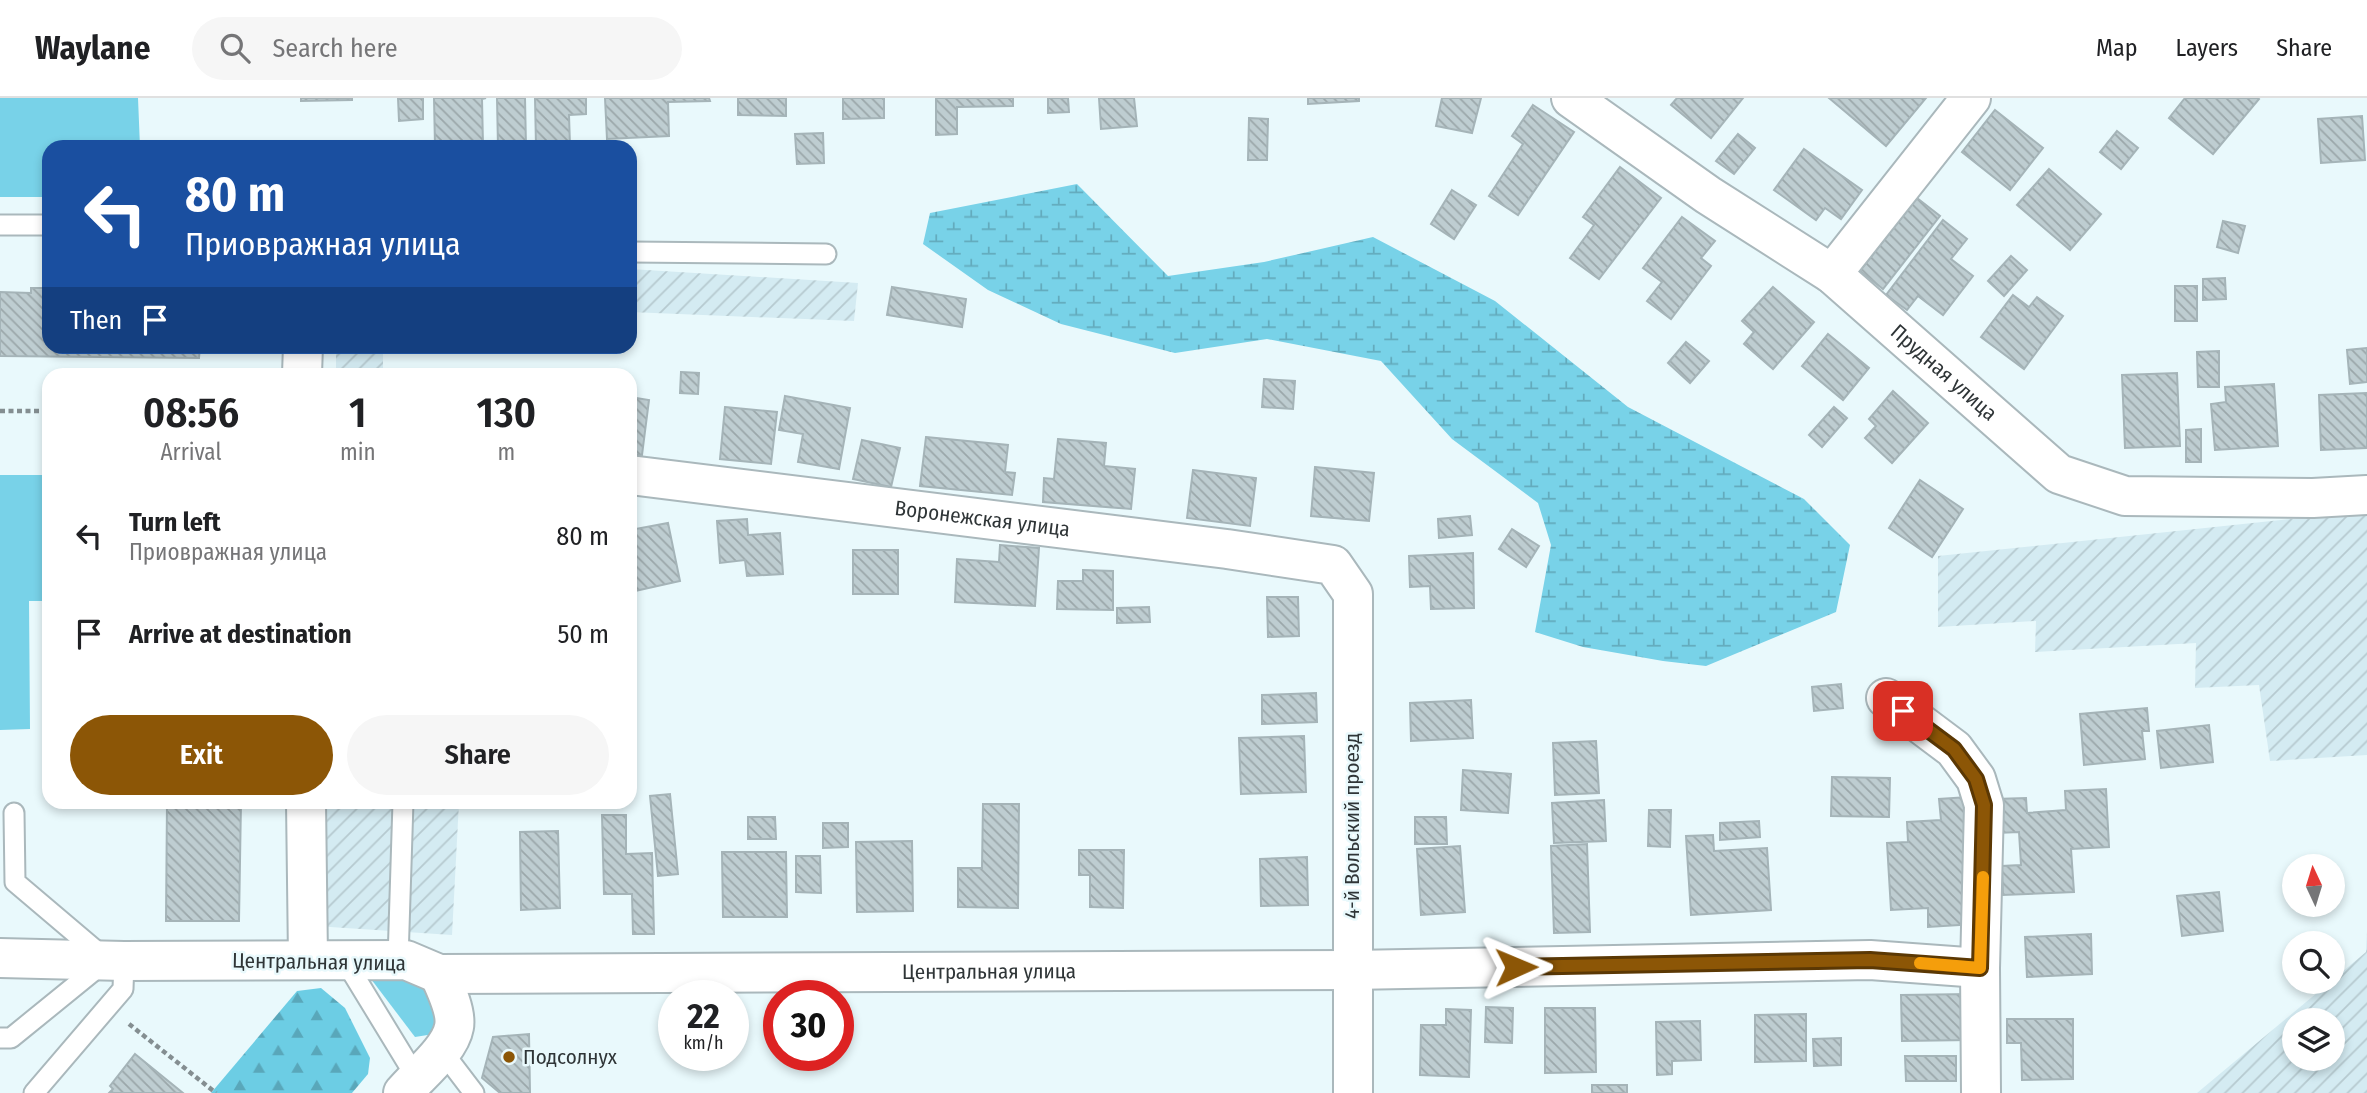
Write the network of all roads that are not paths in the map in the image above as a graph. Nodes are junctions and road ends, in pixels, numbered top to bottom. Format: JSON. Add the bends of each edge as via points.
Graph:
{"nodes":[{"id":1,"x":1571,"y":98,"type":"edge"},
{"id":2,"x":1971,"y":98,"type":"edge"},
{"id":3,"x":0,"y":225,"type":"edge"},
{"id":4,"x":42,"y":225,"type":"edge"},
{"id":5,"x":637,"y":252,"type":"edge"},
{"id":6,"x":826,"y":254,"type":"dead end"},
{"id":7,"x":1832,"y":274,"type":"junction"},
{"id":8,"x":637,"y":476,"type":"edge"},
{"id":9,"x":2367,"y":495,"type":"edge"},
{"id":10,"x":1333,"y":565,"type":"joint"},
{"id":11,"x":1886,"y":698,"type":"dead end"},
{"id":12,"x":307,"y":809,"type":"edge"},
{"id":13,"x":404,"y":809,"type":"edge"},
{"id":14,"x":14,"y":813,"type":"dead end"},
{"id":15,"x":0,"y":958,"type":"edge"},
{"id":16,"x":326,"y":959,"type":"junction"},
{"id":17,"x":398,"y":960,"type":"junction"},
{"id":18,"x":116,"y":961,"type":"junction"},
{"id":19,"x":1980,"y":968,"type":"junction"},
{"id":20,"x":1352,"y":970,"type":"junction"},
{"id":21,"x":439,"y":974,"type":"junction"},
{"id":22,"x":0,"y":1038,"type":"edge"},
{"id":23,"x":421,"y":1074,"type":"edge"},
{"id":24,"x":34,"y":1093,"type":"edge"},
{"id":25,"x":474,"y":1093,"type":"edge"},
{"id":26,"x":1353,"y":1093,"type":"edge"},
{"id":27,"x":1980,"y":1093,"type":"edge"}],
"edges":[{"from":1,"to":7,"type":"street","name":"Прудная улица","via":[[1708,195]]},
{"from":2,"to":7,"type":"street"},
{"from":3,"to":4,"type":"lane"},
{"from":5,"to":6,"type":"lane"},
{"from":7,"to":9,"type":"street","name":"Прудная улица","via":[[2059,474],[2125,496]]},
{"from":8,"to":10,"type":"street","name":"Воронежская улица"},
{"from":10,"to":20,"type":"street","name":"4-й Вольский проезд","via":[[1353,594]]},
{"from":11,"to":19,"type":"street","via":[[1954,749],[1976,779],[1984,805]]},
{"from":12,"to":16,"type":"street"},
{"from":13,"to":17,"type":"lane"},
{"from":14,"to":18,"type":"lane","via":[[15,882]]},
{"from":15,"to":18,"type":"street","name":"Центральная улица"},
{"from":16,"to":17,"type":"street","name":"Центральная улица"},
{"from":16,"to":18,"type":"street","name":"Центральная улица"},
{"from":16,"to":23,"type":"lane"},
{"from":17,"to":21,"type":"street","name":"Центральная улица"},
{"from":18,"to":22,"type":"lane","via":[[10,1038]]},
{"from":18,"to":24,"type":"lane","via":[[122,989]]},
{"from":19,"to":20,"type":"street","name":"Центральная улица","via":[[1870,960]]},
{"from":19,"to":27,"type":"street"},
{"from":20,"to":21,"type":"street","name":"Центральная улица"},
{"from":20,"to":26,"type":"street","name":"4-й Вольский проезд"},
{"from":21,"to":23,"type":"street","via":[[450,997],[455,1027]]},
{"from":23,"to":25,"type":"lane"}]}
